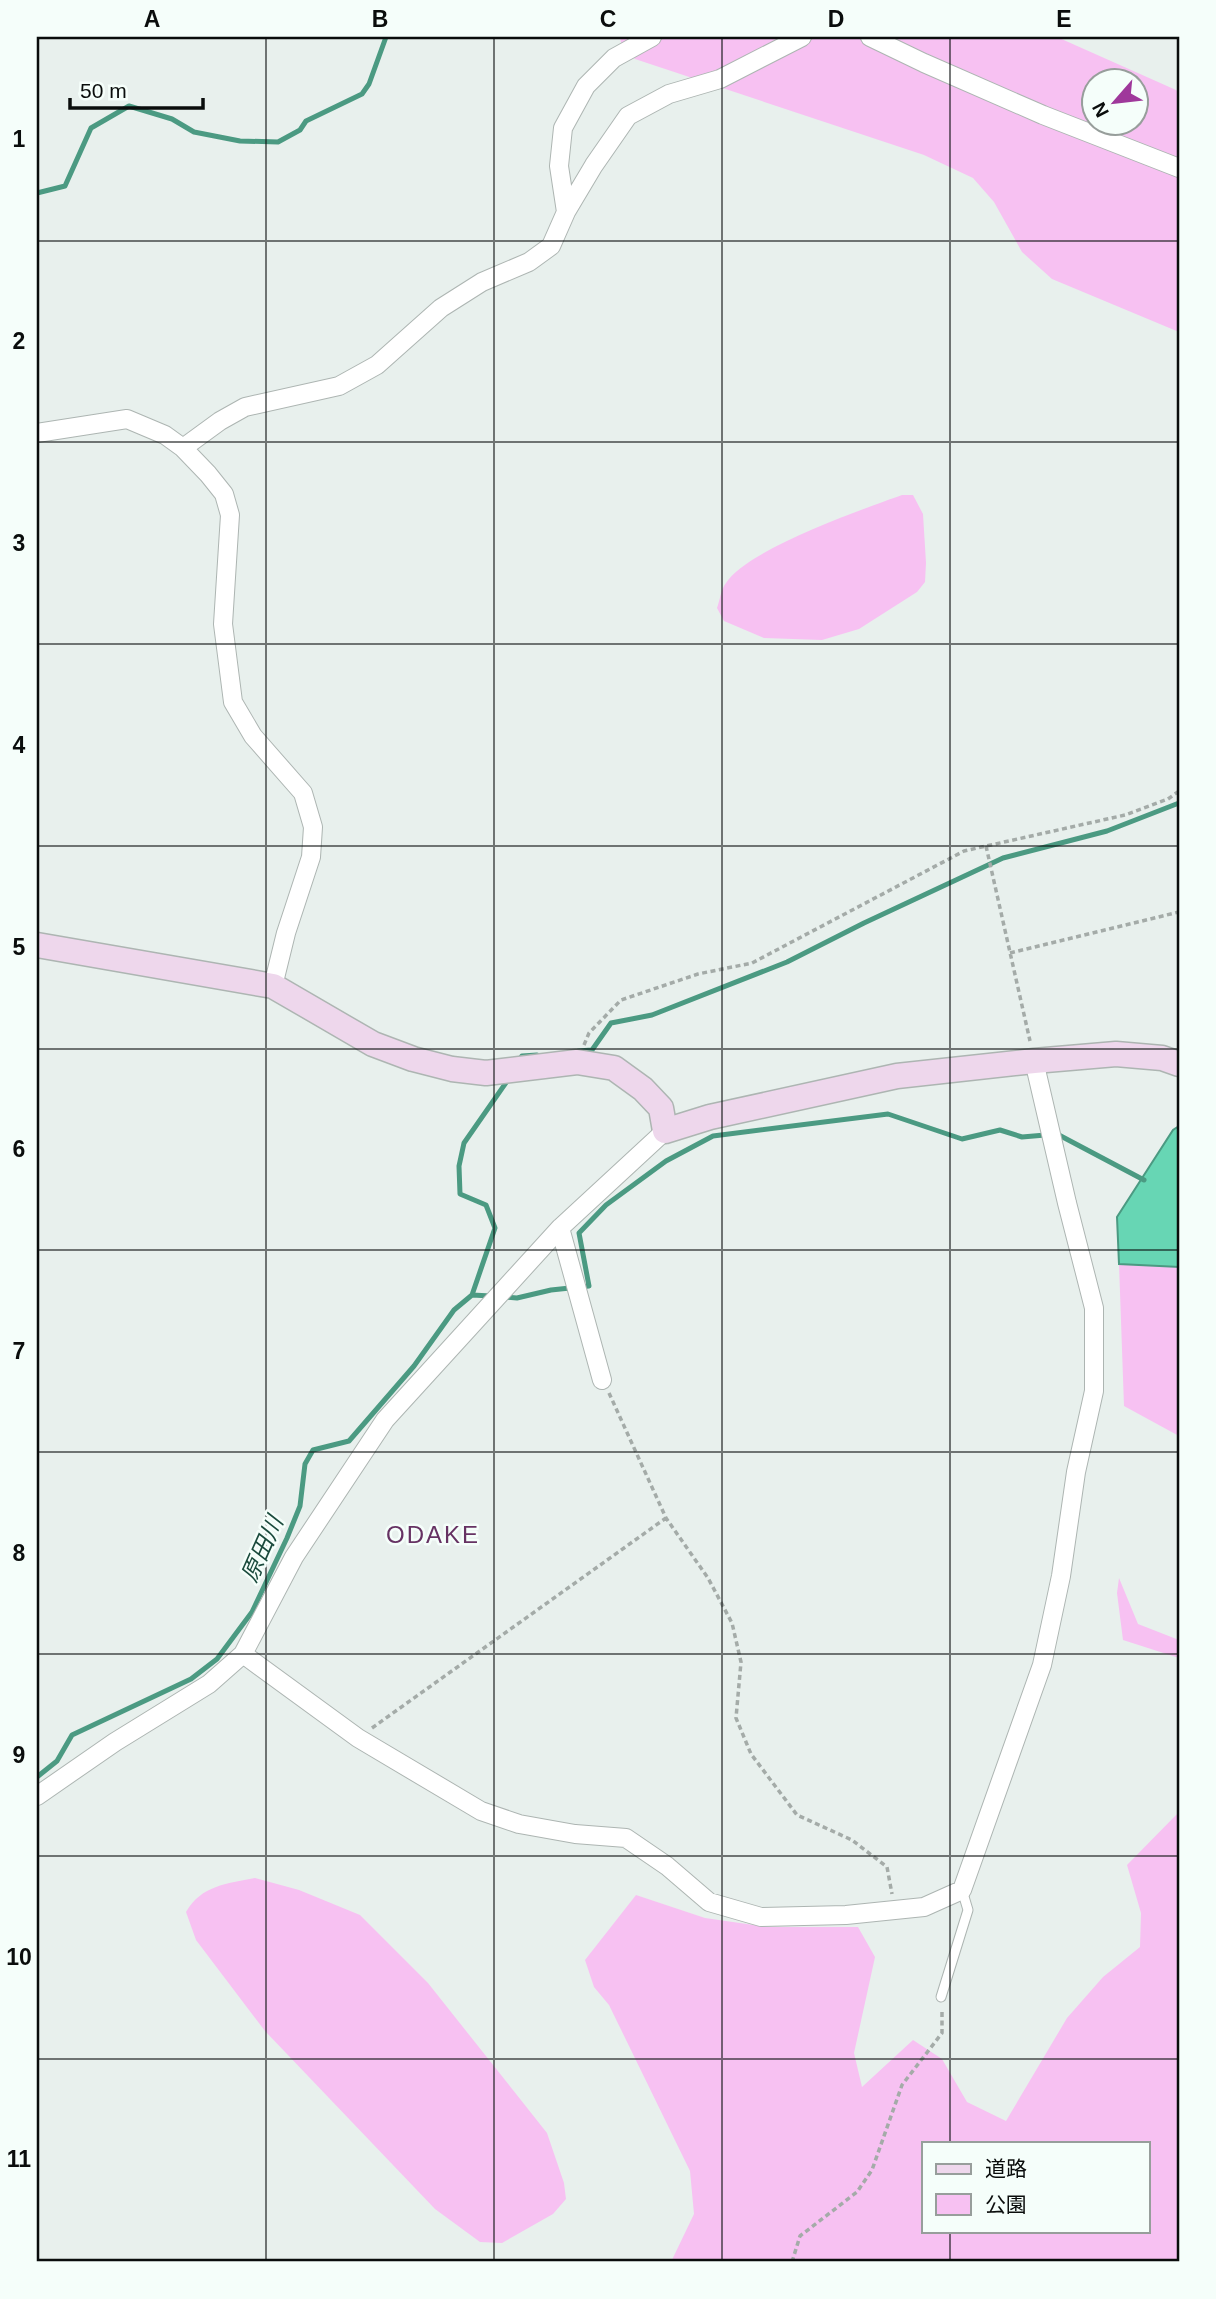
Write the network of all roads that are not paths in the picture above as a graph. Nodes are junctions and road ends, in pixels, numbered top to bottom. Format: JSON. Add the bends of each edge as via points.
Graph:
{"nodes":[{"id":1,"x":652,"y":37,"type":"edge"},
{"id":2,"x":802,"y":37,"type":"edge"},
{"id":3,"x":870,"y":37,"type":"edge"},
{"id":4,"x":1179,"y":169,"type":"edge"},
{"id":5,"x":566,"y":212,"type":"junction"},
{"id":6,"x":37,"y":433,"type":"edge"},
{"id":7,"x":183,"y":449,"type":"junction"},
{"id":8,"x":37,"y":945,"type":"edge"},
{"id":9,"x":273,"y":986,"type":"junction"},
{"id":10,"x":1034,"y":1060,"type":"junction"},
{"id":11,"x":1179,"y":1064,"type":"edge"},
{"id":12,"x":665,"y":1131,"type":"junction"},
{"id":13,"x":560,"y":1228,"type":"junction"},
{"id":14,"x":603,"y":1380,"type":"road end"},
{"id":15,"x":243,"y":1654,"type":"junction"},
{"id":16,"x":37,"y":1796,"type":"edge"},
{"id":17,"x":962,"y":1890,"type":"junction"},
{"id":18,"x":941,"y":1997,"type":"road end"}],
"edges":[{"from":1,"to":5,"type":"street","via":[[614,58],[586,86],[562,128],[559,166]]},
{"from":2,"to":5,"type":"street","via":[[720,79],[669,94],[628,116]]},
{"from":3,"to":4,"type":"street","via":[[1043,115]]},
{"from":5,"to":7,"type":"street","via":[[551,246],[441,308],[377,365],[339,386],[245,407]]},
{"from":6,"to":7,"type":"street","via":[[127,419],[165,435]]},
{"from":7,"to":9,"type":"street","via":[[224,494],[230,515],[223,624],[233,702],[253,736],[303,793],[313,827],[311,857]]},
{"from":8,"to":9,"type":"street"},
{"from":9,"to":12,"type":"street","via":[[373,1044],[452,1069],[486,1073],[577,1062],[614,1068],[661,1108]]},
{"from":10,"to":11,"type":"street","via":[[1116,1054]]},
{"from":10,"to":12,"type":"street","via":[[897,1076]]},
{"from":10,"to":17,"type":"street","via":[[1094,1308],[1094,1391],[1042,1665]]},
{"from":12,"to":13,"type":"street"},
{"from":13,"to":14,"type":"street"},
{"from":13,"to":15,"type":"street","via":[[385,1420],[294,1557]]},
{"from":15,"to":16,"type":"street","via":[[209,1684]]},
{"from":15,"to":17,"type":"street","via":[[358,1738],[481,1811],[519,1824],[626,1838],[709,1902],[761,1917],[846,1915],[924,1907]]},
{"from":17,"to":18,"type":"lane","via":[[968,1910]]}]}
